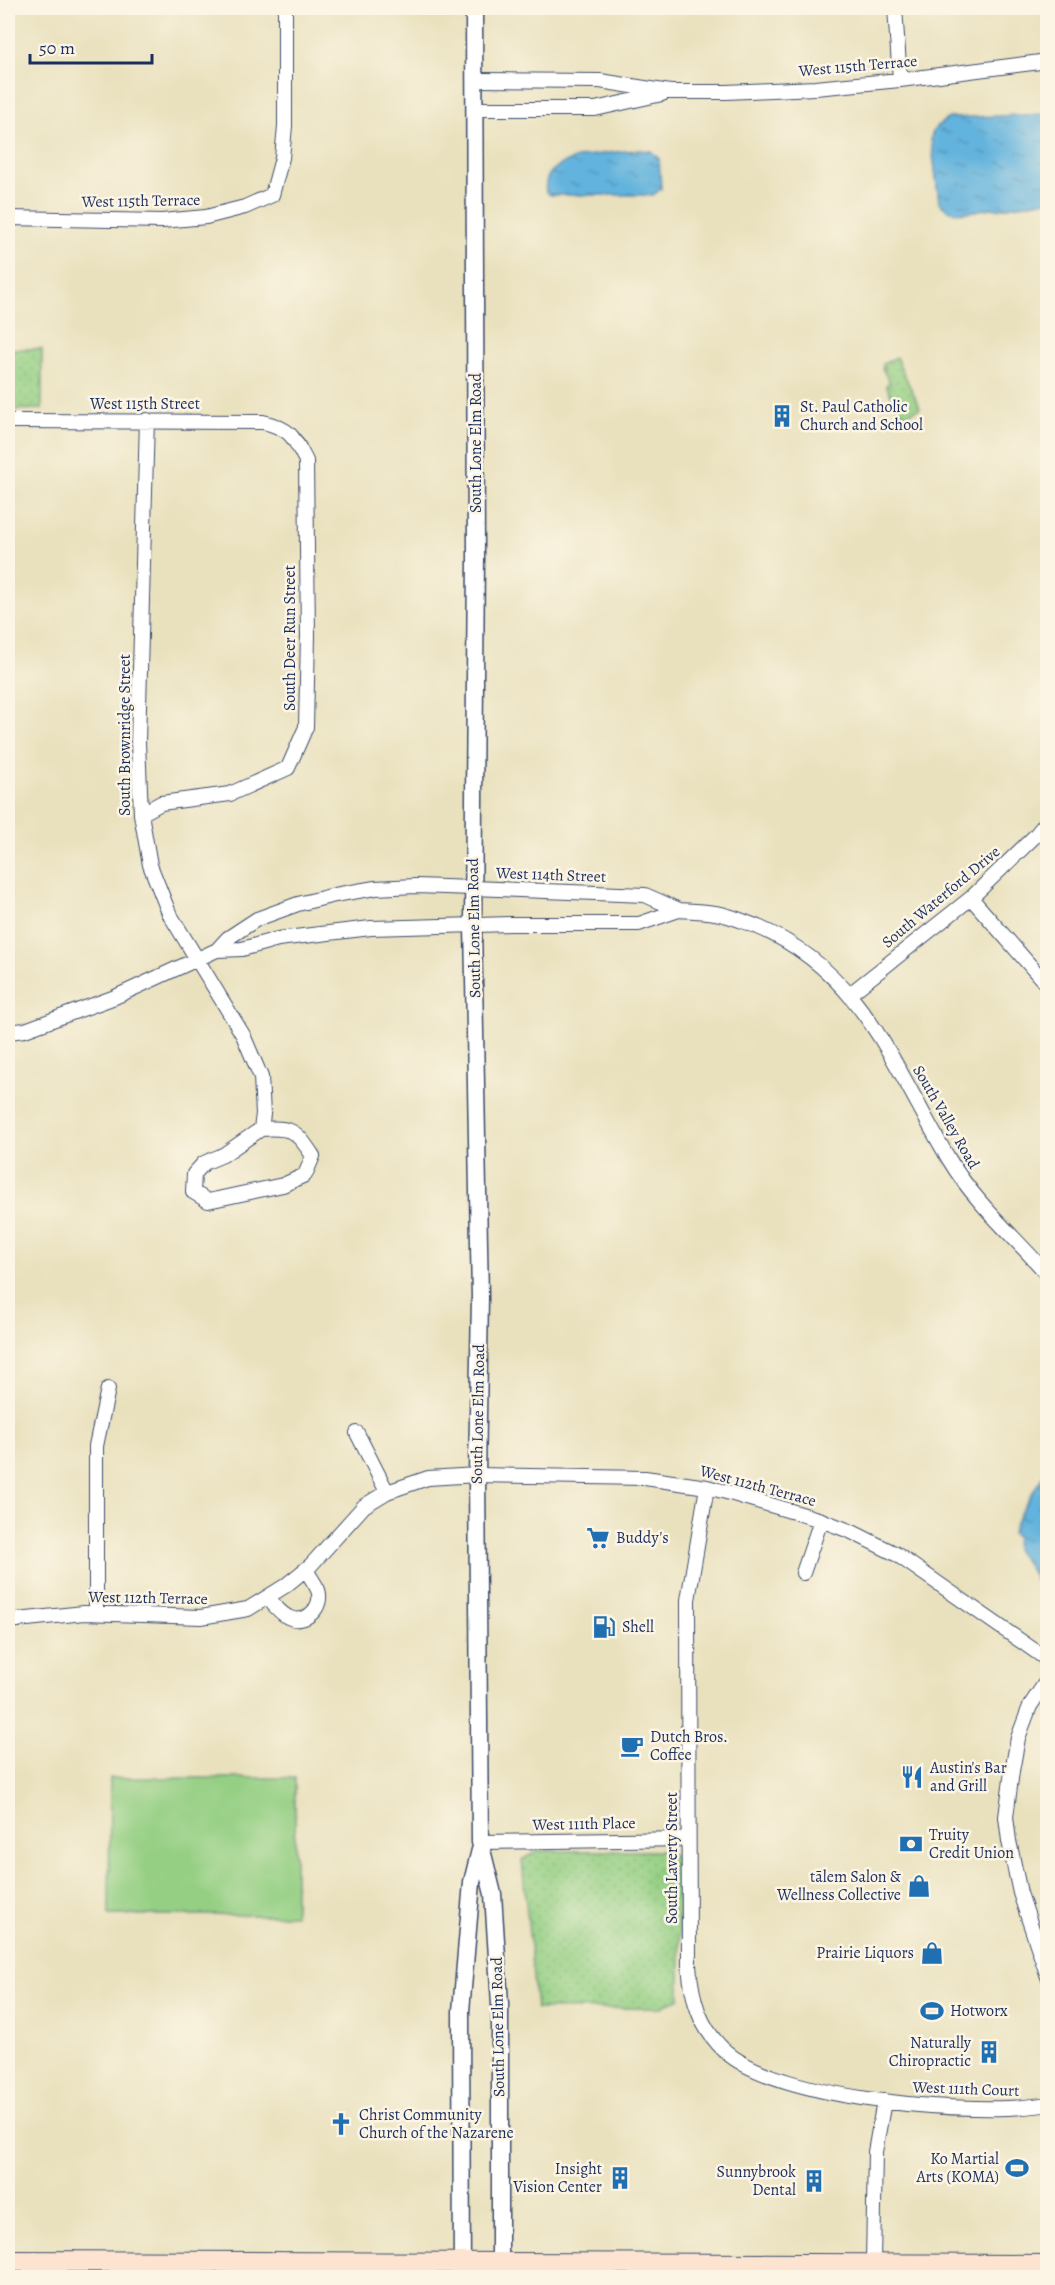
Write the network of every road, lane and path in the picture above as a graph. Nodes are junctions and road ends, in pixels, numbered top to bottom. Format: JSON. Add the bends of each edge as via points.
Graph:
{"nodes":[{"id":1,"x":285,"y":8,"type":"edge"},
{"id":2,"x":474,"y":8,"type":"edge"},
{"id":3,"x":895,"y":8,"type":"edge"},
{"id":4,"x":1047,"y":62,"type":"edge"},
{"id":5,"x":475,"y":80,"type":"junction"},
{"id":6,"x":900,"y":80,"type":"junction"},
{"id":7,"x":670,"y":92,"type":"junction"},
{"id":8,"x":475,"y":109,"type":"junction"},
{"id":9,"x":8,"y":218,"type":"edge"},
{"id":10,"x":147,"y":420,"type":"junction"},
{"id":11,"x":8,"y":421,"type":"edge"},
{"id":12,"x":282,"y":426,"type":"joint"},
{"id":13,"x":141,"y":814,"type":"junction"},
{"id":14,"x":1047,"y":820,"type":"edge"},
{"id":15,"x":474,"y":888,"type":"junction"},
{"id":16,"x":971,"y":898,"type":"junction"},
{"id":17,"x":679,"y":910,"type":"junction"},
{"id":18,"x":474,"y":925,"type":"junction"},
{"id":19,"x":217,"y":950,"type":"junction"},
{"id":20,"x":196,"y":959,"type":"junction"},
{"id":21,"x":1047,"y":986,"type":"edge"},
{"id":22,"x":850,"y":994,"type":"junction"},
{"id":23,"x":8,"y":1032,"type":"edge"},
{"id":24,"x":261,"y":1129,"type":"junction"},
{"id":25,"x":1047,"y":1275,"type":"edge"},
{"id":26,"x":108,"y":1389,"type":"dead end"},
{"id":27,"x":357,"y":1433,"type":"dead end"},
{"id":28,"x":477,"y":1475,"type":"junction"},
{"id":29,"x":707,"y":1487,"type":"junction"},
{"id":30,"x":387,"y":1492,"type":"junction"},
{"id":31,"x":821,"y":1520,"type":"junction"},
{"id":32,"x":306,"y":1569,"type":"junction"},
{"id":33,"x":803,"y":1573,"type":"dead end"},
{"id":34,"x":268,"y":1598,"type":"junction"},
{"id":35,"x":96,"y":1613,"type":"junction"},
{"id":36,"x":8,"y":1621,"type":"edge"},
{"id":37,"x":1047,"y":1660,"type":"edge"},
{"id":38,"x":1047,"y":1679,"type":"edge"},
{"id":39,"x":688,"y":1839,"type":"junction"},
{"id":40,"x":480,"y":1846,"type":"junction"},
{"id":41,"x":1047,"y":1977,"type":"edge"},
{"id":42,"x":884,"y":2101,"type":"junction"},
{"id":43,"x":1047,"y":2104,"type":"edge"},
{"id":44,"x":8,"y":2261,"type":"edge"},
{"id":45,"x":873,"y":2263,"type":"junction"},
{"id":46,"x":1047,"y":2265,"type":"edge"},
{"id":47,"x":462,"y":2270,"type":"edge"},
{"id":48,"x":500,"y":2270,"type":"edge"}],
"edges":[{"from":1,"to":9,"type":"street","name":"West 115th Terrace","via":[[285,126],[272,195],[206,217],[162,221]]},
{"from":2,"to":5,"type":"street","name":"South Lone Elm Road"},
{"from":3,"to":6,"type":"street"},
{"from":4,"to":6,"type":"street","name":"West 115th Terrace"},
{"from":5,"to":7,"type":"street","name":"West 115th Terrace","via":[[600,81]]},
{"from":5,"to":8,"type":"street","name":"South Lone Elm Road"},
{"from":6,"to":7,"type":"street","name":"West 115th Terrace","via":[[816,88]]},
{"from":7,"to":8,"type":"street","name":"West 115th Terrace","via":[[595,109]]},
{"from":8,"to":15,"type":"street","name":"South Lone Elm Road"},
{"from":10,"to":11,"type":"street","name":"West 115th Street"},
{"from":10,"to":12,"type":"street","name":"West 115th Street","via":[[263,422]]},
{"from":10,"to":13,"type":"street","name":"South Brownridge Street","via":[[138,742]]},
{"from":12,"to":13,"type":"street","name":"South Deer Run Street","via":[[306,461],[306,727],[288,768],[230,794],[161,802]]},
{"from":13,"to":20,"type":"street","name":"South Brownridge Street","via":[[150,865],[169,913]]},
{"from":14,"to":16,"type":"street","name":"South Waterford Drive"},
{"from":15,"to":17,"type":"street","name":"West 114th Street","via":[[645,895]]},
{"from":15,"to":18,"type":"street","name":"South Lone Elm Road"},
{"from":15,"to":19,"type":"street","name":"West 114th Street","via":[[375,888],[335,895],[257,919]]},
{"from":16,"to":21,"type":"street"},
{"from":16,"to":22,"type":"street","name":"South Waterford Drive"},
{"from":17,"to":18,"type":"street","name":"West 114th Street","via":[[639,924]]},
{"from":17,"to":22,"type":"street","name":"West 114th Street","via":[[717,913],[776,935],[826,969]]},
{"from":18,"to":19,"type":"street","name":"West 114th Street","via":[[324,932],[242,949]]},
{"from":18,"to":28,"type":"street","name":"South Lone Elm Road","via":[[480,1286]]},
{"from":19,"to":20,"type":"street","name":"West 114th Street"},
{"from":20,"to":23,"type":"street","name":"West 114th Street","via":[[115,997],[25,1030]]},
{"from":20,"to":24,"type":"street","name":"South Brownridge Street","via":[[243,1035],[261,1077]]},
{"from":22,"to":25,"type":"street","name":"South Valley Road","via":[[891,1055],[951,1163],[974,1195]]},
{"from":24,"to":24,"type":"street","via":[[204,1163],[194,1174],[193,1192],[208,1201],[283,1185],[305,1175],[313,1156],[299,1135],[281,1128]]},
{"from":26,"to":35,"type":"street","via":[[96,1446]]},
{"from":27,"to":30,"type":"street"},
{"from":28,"to":29,"type":"street","name":"West 112th Terrace","via":[[645,1478]]},
{"from":28,"to":30,"type":"street","name":"West 112th Terrace","via":[[428,1478]]},
{"from":28,"to":40,"type":"street","name":"South Lone Elm Road"},
{"from":29,"to":31,"type":"street","name":"West 112th Terrace"},
{"from":29,"to":39,"type":"street","name":"South Laverty Street","via":[[688,1600]]},
{"from":30,"to":32,"type":"street","name":"West 112th Terrace","via":[[364,1506]]},
{"from":31,"to":33,"type":"street"},
{"from":31,"to":37,"type":"street","name":"West 112th Terrace","via":[[896,1554]]},
{"from":32,"to":34,"type":"street","name":"West 112th Terrace"},
{"from":32,"to":34,"type":"street","via":[[318,1590],[319,1604],[313,1612],[303,1619],[291,1619]]},
{"from":34,"to":35,"type":"street","name":"West 112th Terrace","via":[[248,1609],[201,1617]]},
{"from":35,"to":36,"type":"street","name":"West 112th Terrace"},
{"from":38,"to":41,"type":"street","via":[[1030,1706],[1018,1738],[1006,1817],[1020,1893]]},
{"from":39,"to":40,"type":"street","name":"West 111th Place"},
{"from":39,"to":42,"type":"street","name":"South Laverty Street","via":[[691,1993],[712,2037],[736,2060],[761,2073]]},
{"from":40,"to":47,"type":"street","name":"South Lone Elm Road","via":[[472,1882],[461,2011]]},
{"from":40,"to":48,"type":"street","name":"South Lone Elm Road","via":[[493,1894],[500,2004]]},
{"from":42,"to":43,"type":"street","name":"West 111th Court","via":[[978,2108]]},
{"from":42,"to":45,"type":"street","via":[[875,2152]]},
{"from":44,"to":47,"type":"main road"},
{"from":45,"to":46,"type":"main road"},
{"from":45,"to":48,"type":"main road"},
{"from":47,"to":48,"type":"main road"}]}
